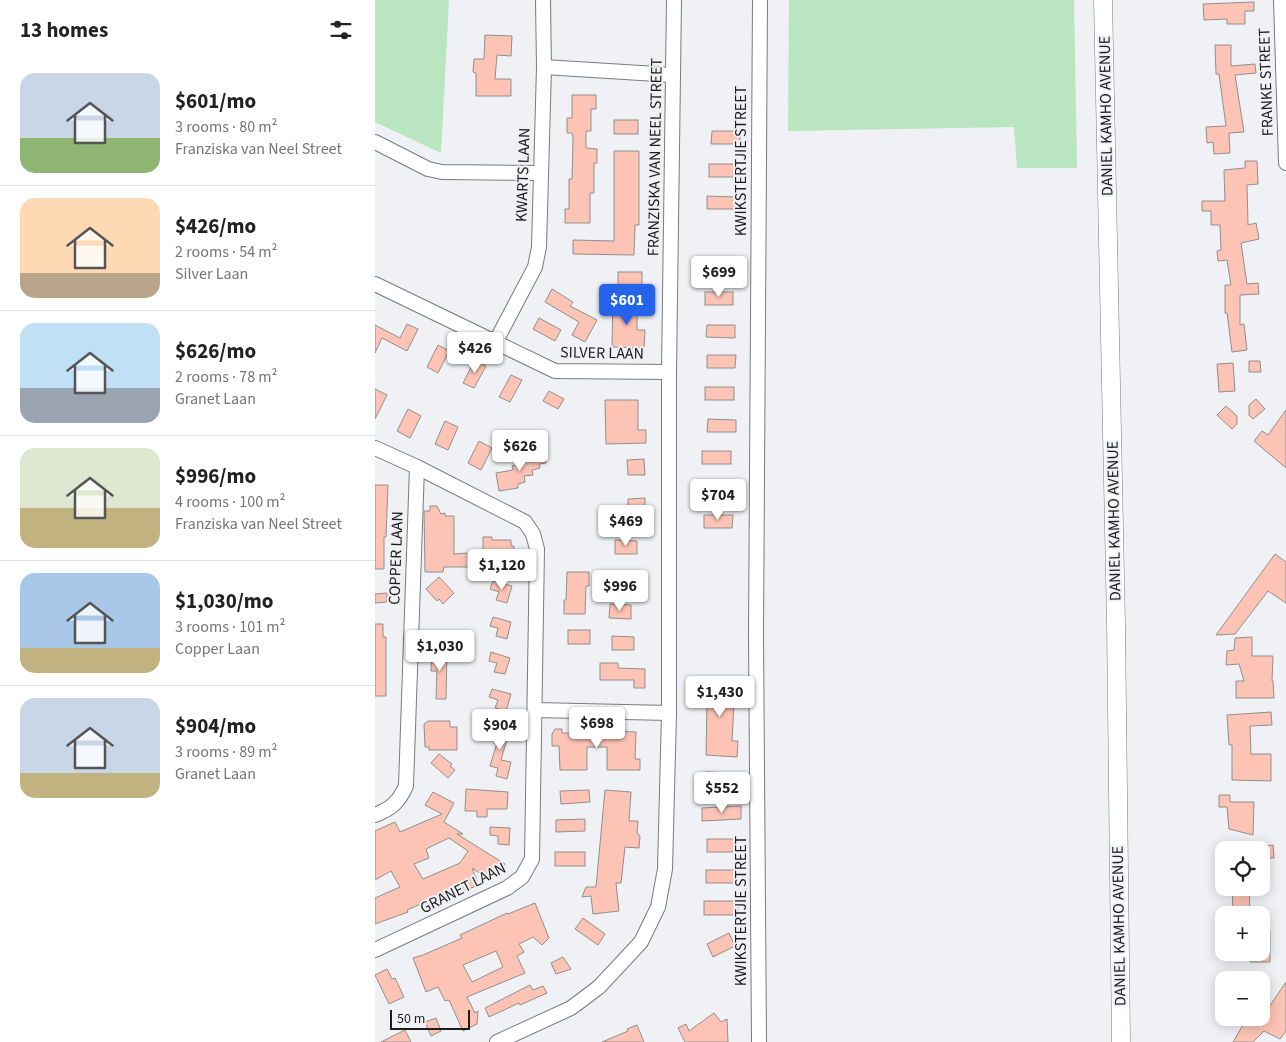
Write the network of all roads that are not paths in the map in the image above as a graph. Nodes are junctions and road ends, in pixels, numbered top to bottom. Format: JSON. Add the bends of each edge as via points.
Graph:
{"nodes":[{"id":1,"x":543,"y":0,"type":"edge"},
{"id":2,"x":674,"y":0,"type":"edge"},
{"id":3,"x":760,"y":0,"type":"edge"},
{"id":4,"x":1103,"y":0,"type":"edge"},
{"id":5,"x":1281,"y":0,"type":"edge"},
{"id":6,"x":543,"y":67,"type":"junction"},
{"id":7,"x":673,"y":74,"type":"junction"},
{"id":8,"x":375,"y":142,"type":"edge"},
{"id":9,"x":1286,"y":162,"type":"edge"},
{"id":10,"x":541,"y":173,"type":"junction"},
{"id":11,"x":375,"y":284,"type":"edge"},
{"id":12,"x":496,"y":342,"type":"junction"},
{"id":13,"x":669,"y":372,"type":"junction"},
{"id":14,"x":375,"y":448,"type":"edge"},
{"id":15,"x":417,"y":467,"type":"junction"},
{"id":16,"x":535,"y":710,"type":"junction"},
{"id":17,"x":669,"y":713,"type":"junction"},
{"id":18,"x":375,"y":815,"type":"edge"},
{"id":19,"x":375,"y":950,"type":"edge"},
{"id":20,"x":497,"y":1042,"type":"edge"},
{"id":21,"x":759,"y":1042,"type":"edge"},
{"id":22,"x":1121,"y":1042,"type":"edge"}],
"edges":[{"from":1,"to":6,"type":"street","name":"KWARTS LAAN"},
{"from":2,"to":7,"type":"street","name":"FRANZISKA VAN NEEL STREET"},
{"from":3,"to":21,"type":"street","name":"KWIKSTERTJIE STREET","via":[[756,635]]},
{"from":4,"to":22,"type":"main road","name":"DANIEL KAMHO AVENUE"},
{"from":5,"to":9,"type":"street","name":"FRANKE STREET"},
{"from":6,"to":7,"type":"street"},
{"from":6,"to":10,"type":"street","name":"KWARTS LAAN"},
{"from":7,"to":13,"type":"street","name":"FRANZISKA VAN NEEL STREET"},
{"from":8,"to":10,"type":"street","via":[[428,169],[442,172]]},
{"from":10,"to":12,"type":"street","name":"KWARTS LAAN","via":[[539,248],[535,267]]},
{"from":11,"to":12,"type":"street","name":"SILVER LAAN"},
{"from":12,"to":13,"type":"street","name":"SILVER LAAN","via":[[555,371]]},
{"from":13,"to":17,"type":"street","name":"FRANZISKA VAN NEEL STREET"},
{"from":14,"to":15,"type":"street","name":"GRANET LAAN"},
{"from":15,"to":16,"type":"street","name":"GRANET LAAN","via":[[525,522],[533,534],[537,549]]},
{"from":15,"to":18,"type":"street","name":"COPPER LAAN","via":[[406,786],[400,799],[388,810]]},
{"from":16,"to":17,"type":"street"},
{"from":16,"to":19,"type":"street","name":"GRANET LAAN","via":[[532,859],[522,877],[507,888]]},
{"from":17,"to":20,"type":"street","name":"FRANZISKA VAN NEEL STREET","via":[[665,869],[658,907],[641,942],[599,987],[571,1008]]}]}
